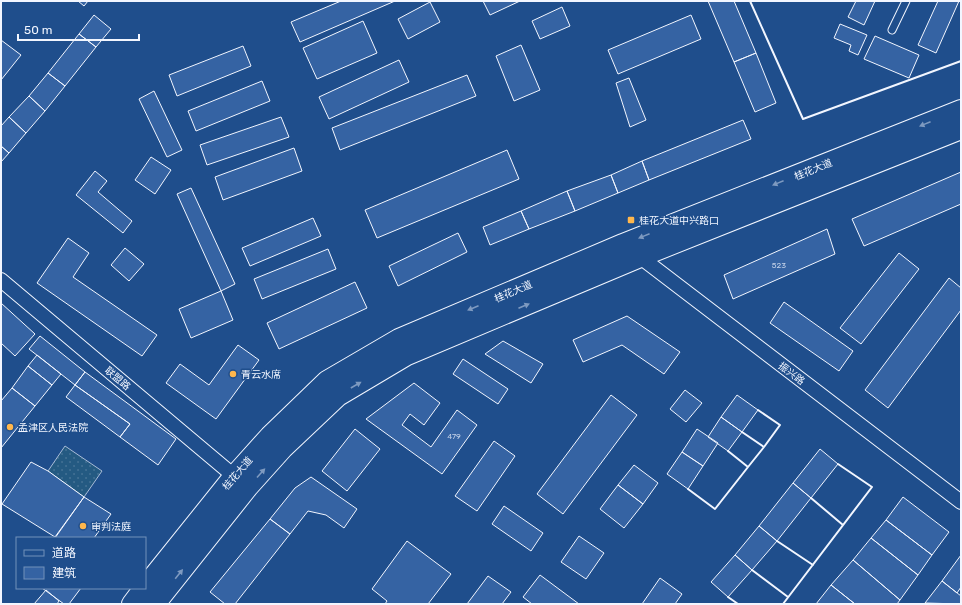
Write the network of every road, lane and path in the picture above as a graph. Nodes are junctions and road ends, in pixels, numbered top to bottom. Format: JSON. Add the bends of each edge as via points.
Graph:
{"nodes":[{"id":1,"x":906,"y":1,"type":"edge"},
{"id":2,"x":892,"y":30,"type":"dead end"},
{"id":3,"x":961,"y":110,"type":"edge"},
{"id":4,"x":961,"y":129,"type":"edge"},
{"id":5,"x":623,"y":244,"type":"junction"},
{"id":6,"x":640,"y":257,"type":"junction"},
{"id":7,"x":1,"y":280,"type":"edge"},
{"id":8,"x":234,"y":476,"type":"junction"},
{"id":9,"x":961,"y":502,"type":"edge"},
{"id":10,"x":146,"y":587,"type":"edge"},
{"id":11,"x":144,"y":589,"type":"edge"},
{"id":12,"x":132,"y":604,"type":"edge"},
{"id":13,"x":154,"y":604,"type":"edge"}],
"edges":[{"from":1,"to":2,"type":"lane"},
{"from":3,"to":5,"type":"main road","name":"桂花大道","one_way":true},
{"from":4,"to":6,"type":"main road","name":"桂花大道"},
{"from":5,"to":6,"type":"street","name":"振兴路"},
{"from":5,"to":8,"type":"main road","name":"桂花大道","one_way":true,"via":[[399,339],[327,381],[270,436]]},
{"from":6,"to":9,"type":"street","name":"振兴路"},
{"from":13,"to":6,"type":"main road","name":"桂花大道","one_way":true,"via":[[248,487],[283,448],[338,396],[407,355]]},
{"from":7,"to":8,"type":"street","name":"联盟路"},
{"from":8,"to":10,"type":"main road","name":"桂花大道"},
{"from":11,"to":12,"type":"main road","name":"桂花大道"}]}
